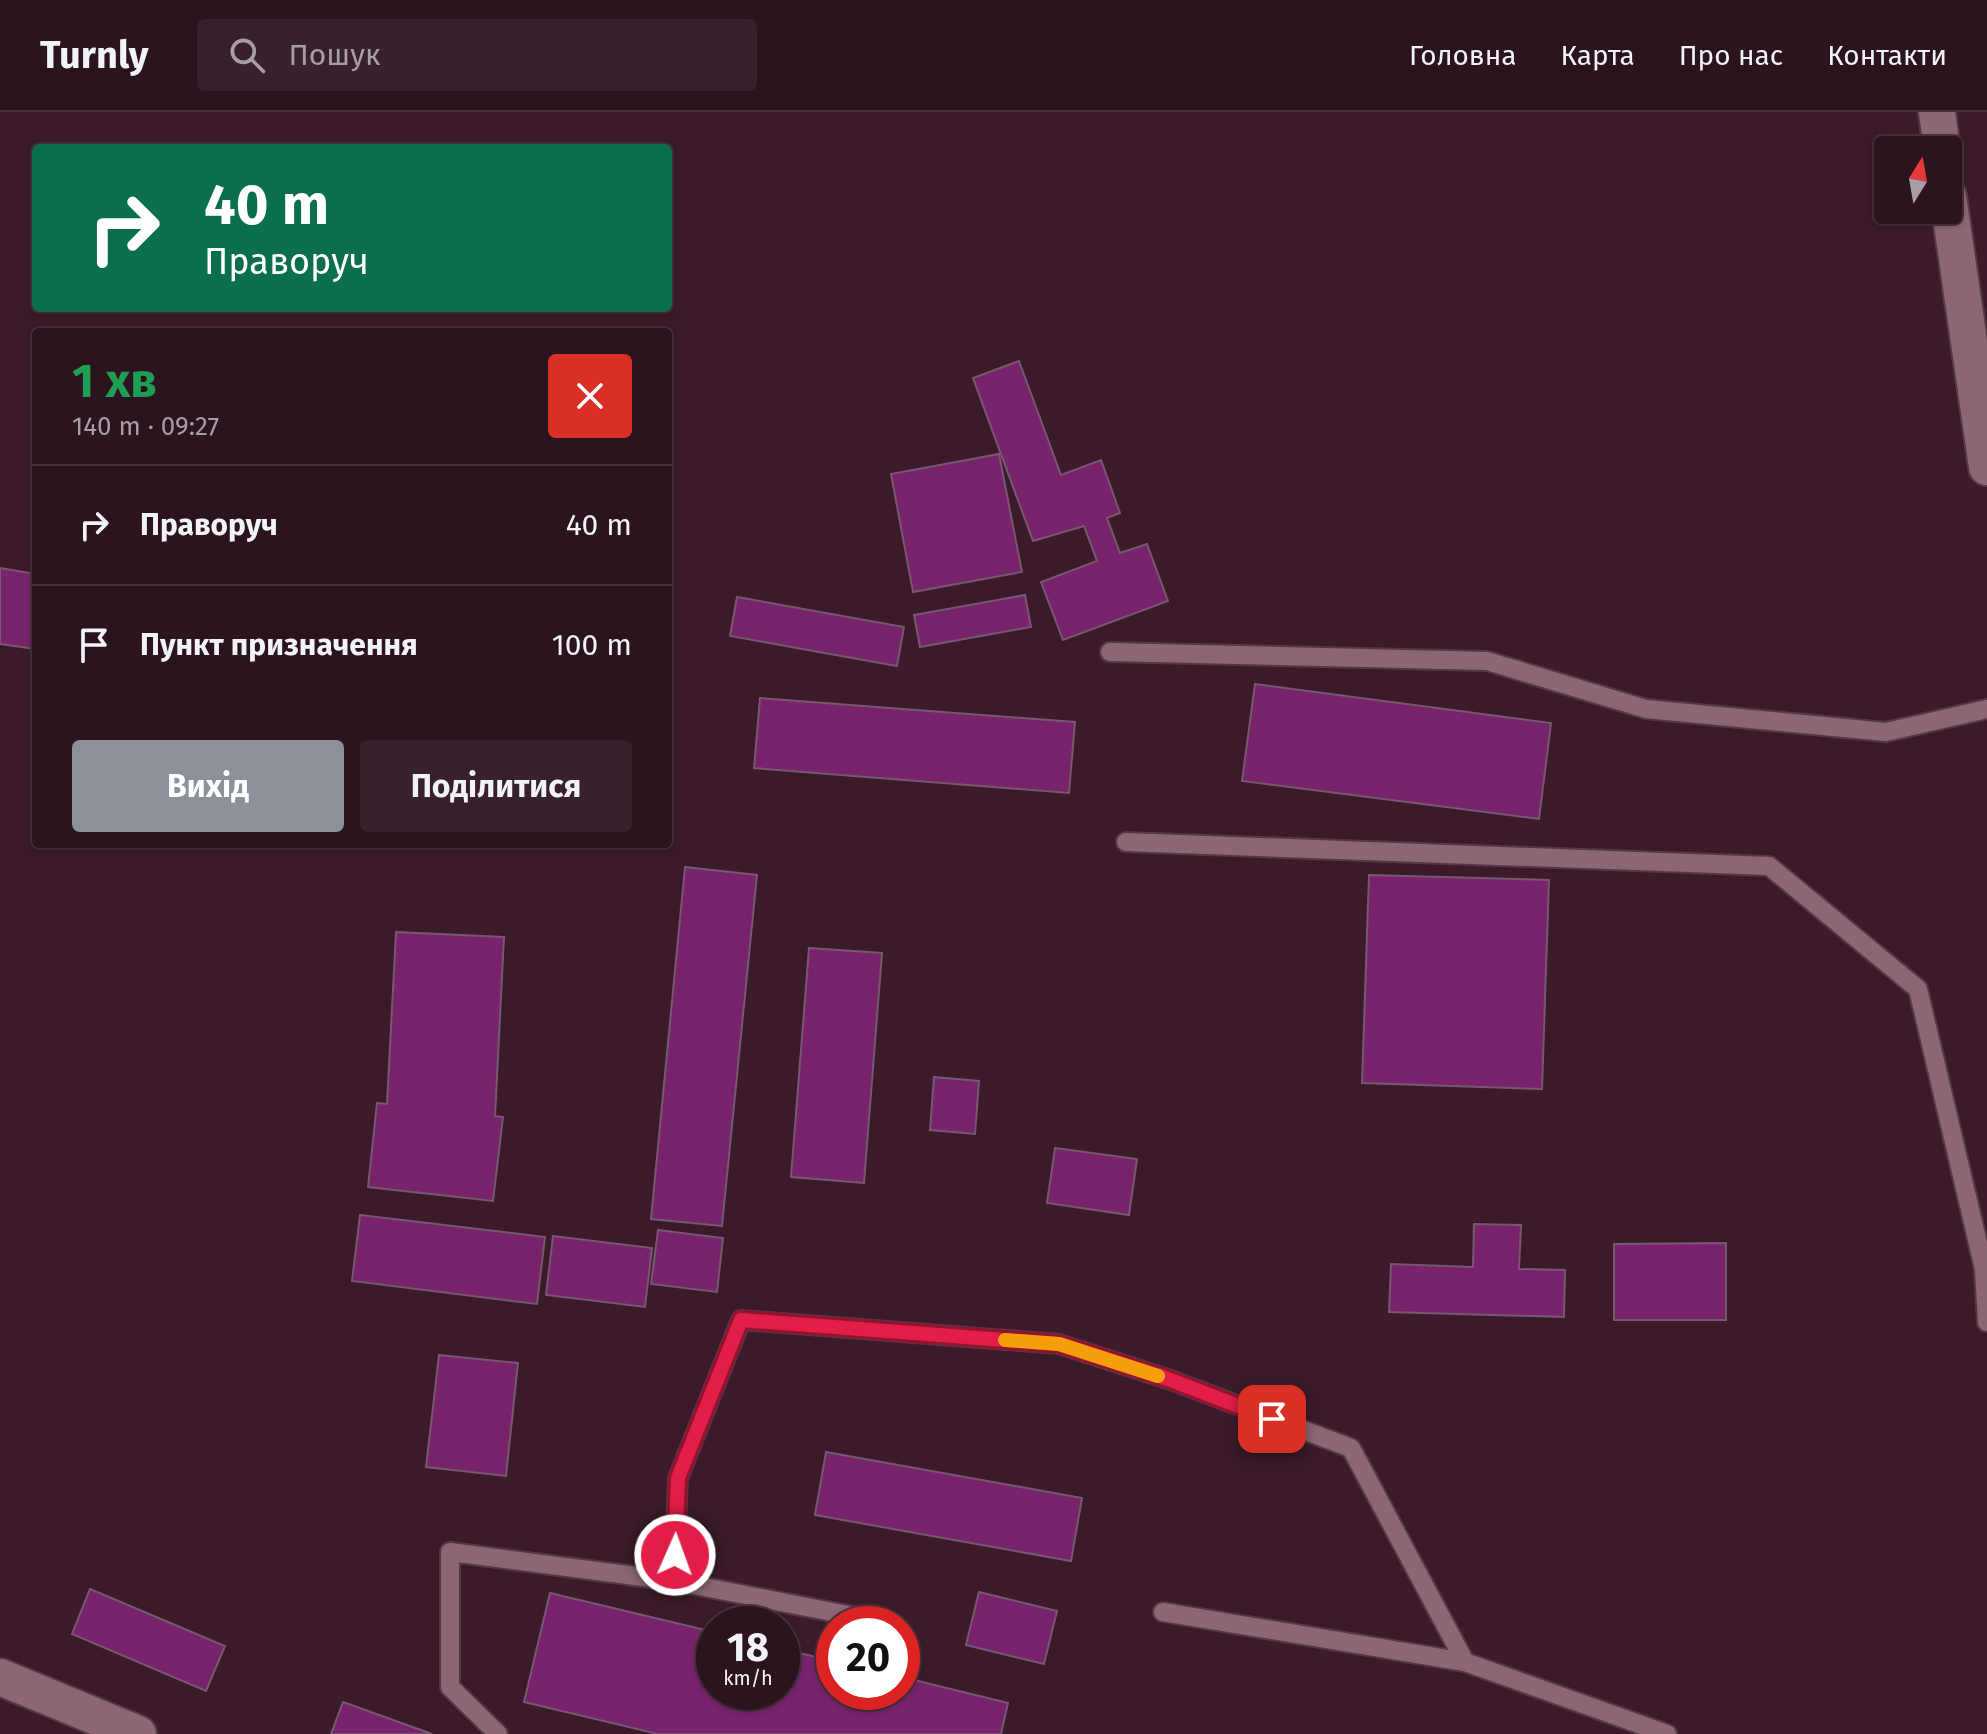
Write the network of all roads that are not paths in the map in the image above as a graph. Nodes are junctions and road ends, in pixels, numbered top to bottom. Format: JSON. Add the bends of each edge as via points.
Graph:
{"nodes":[{"id":1,"x":1937,"y":112,"type":"edge"},
{"id":2,"x":1940,"y":136,"type":"edge"},
{"id":3,"x":1952,"y":224,"type":"edge"},
{"id":4,"x":1987,"y":467,"type":"edge"},
{"id":5,"x":1110,"y":652,"type":"dead end"},
{"id":6,"x":1987,"y":709,"type":"edge"},
{"id":7,"x":1126,"y":842,"type":"dead end"},
{"id":8,"x":1987,"y":1322,"type":"edge"},
{"id":9,"x":674,"y":1581,"type":"junction"},
{"id":10,"x":816,"y":1609,"type":"edge"},
{"id":11,"x":1163,"y":1612,"type":"dead end"},
{"id":12,"x":1465,"y":1662,"type":"junction"},
{"id":13,"x":0,"y":1677,"type":"edge"},
{"id":14,"x":138,"y":1734,"type":"edge"},
{"id":15,"x":498,"y":1734,"type":"edge"},
{"id":16,"x":1667,"y":1734,"type":"edge"}],
"edges":[{"from":1,"to":2,"type":"street"},
{"from":3,"to":4,"type":"street"},
{"from":5,"to":6,"type":"lane","via":[[1487,661],[1646,709],[1886,732]]},
{"from":7,"to":8,"type":"lane","via":[[1769,866],[1918,989],[1984,1269]]},
{"from":9,"to":10,"type":"lane"},
{"from":9,"to":12,"type":"lane","via":[[678,1478],[741,1320],[1059,1344],[1351,1448]]},
{"from":9,"to":15,"type":"lane","via":[[450,1552],[450,1687]]},
{"from":11,"to":12,"type":"lane"},
{"from":12,"to":16,"type":"lane"},
{"from":13,"to":14,"type":"street"}]}
